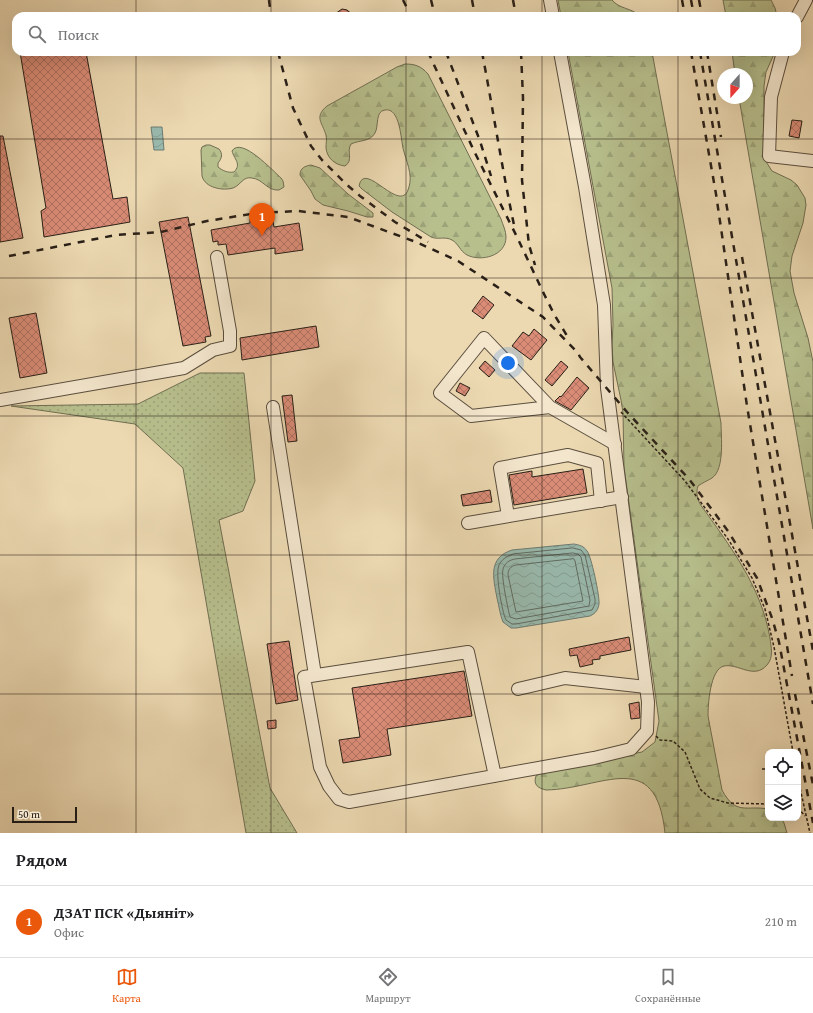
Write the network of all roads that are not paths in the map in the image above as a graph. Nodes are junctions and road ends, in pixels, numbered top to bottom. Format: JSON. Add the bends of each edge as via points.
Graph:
{"nodes":[{"id":1,"x":550,"y":0,"type":"edge"},
{"id":2,"x":806,"y":0,"type":"edge"},
{"id":3,"x":552,"y":12,"type":"edge"},
{"id":4,"x":800,"y":12,"type":"edge"},
{"id":5,"x":561,"y":56,"type":"edge"},
{"id":6,"x":783,"y":56,"type":"edge"},
{"id":7,"x":813,"y":161,"type":"edge"},
{"id":8,"x":217,"y":257,"type":"dead end"},
{"id":9,"x":0,"y":400,"type":"edge"},
{"id":10,"x":273,"y":407,"type":"dead end"},
{"id":11,"x":550,"y":407,"type":"junction"},
{"id":12,"x":615,"y":444,"type":"junction"},
{"id":13,"x":622,"y":498,"type":"junction"},
{"id":14,"x":601,"y":501,"type":"junction"},
{"id":15,"x":508,"y":516,"type":"junction"},
{"id":16,"x":468,"y":523,"type":"dead end"},
{"id":17,"x":315,"y":675,"type":"junction"},
{"id":18,"x":646,"y":687,"type":"junction"},
{"id":19,"x":518,"y":688,"type":"dead end"},
{"id":20,"x":495,"y":776,"type":"junction"}],
"edges":[{"from":1,"to":3,"type":"street"},
{"from":2,"to":4,"type":"street"},
{"from":5,"to":12,"type":"street","via":[[604,304],[609,399]]},
{"from":6,"to":7,"type":"street","via":[[771,97],[769,156]]},
{"from":8,"to":9,"type":"street","via":[[230,332],[230,346],[213,350],[184,368]]},
{"from":10,"to":17,"type":"street"},
{"from":11,"to":11,"type":"street","via":[[484,338],[440,393],[471,416]]},
{"from":11,"to":12,"type":"street"},
{"from":12,"to":13,"type":"street"},
{"from":13,"to":14,"type":"street"},
{"from":13,"to":18,"type":"street"},
{"from":14,"to":15,"type":"street"},
{"from":14,"to":15,"type":"street","via":[[597,463],[568,455],[500,468]]},
{"from":15,"to":16,"type":"street"},
{"from":17,"to":20,"type":"street","via":[[468,652]]},
{"from":17,"to":20,"type":"street","via":[[304,676],[320,767],[339,799],[349,802]]},
{"from":18,"to":19,"type":"street","via":[[565,678]]},
{"from":18,"to":20,"type":"street","via":[[647,731],[631,749]]}]}
